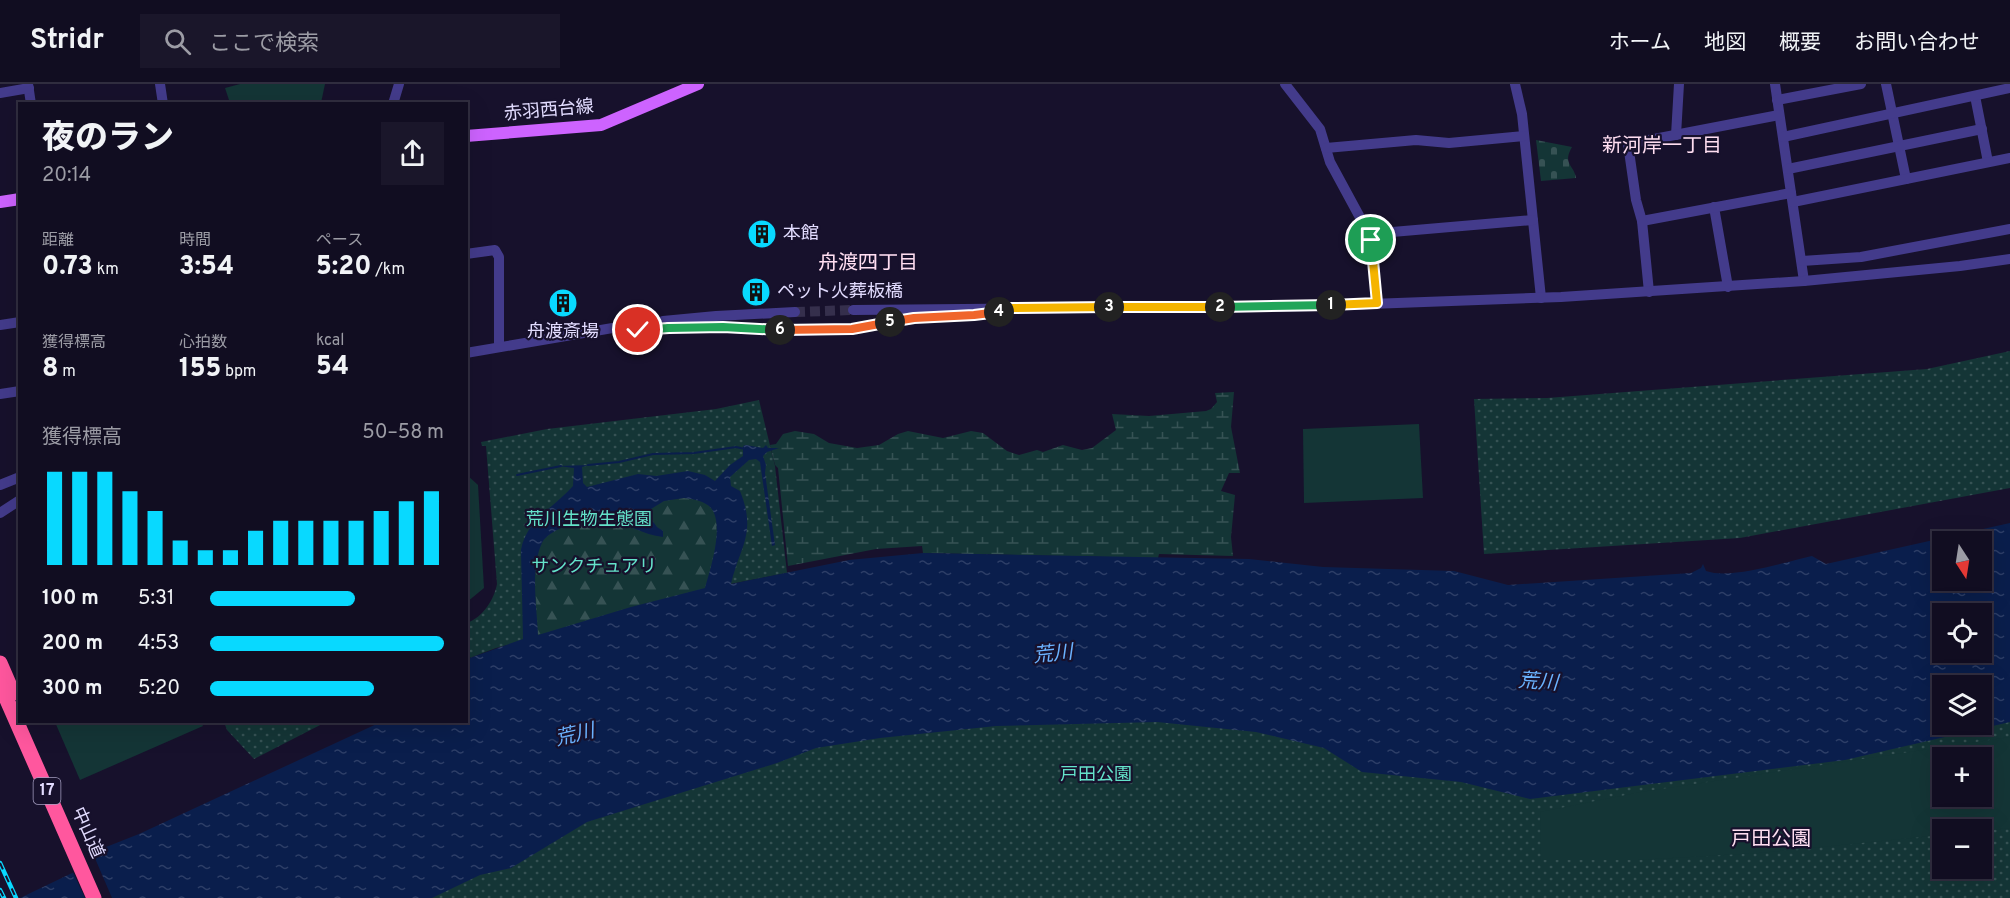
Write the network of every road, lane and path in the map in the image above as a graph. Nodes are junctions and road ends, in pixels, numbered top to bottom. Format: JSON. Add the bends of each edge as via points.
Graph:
{"nodes":[{"id":1,"x":160,"y":84,"type":"edge"},
{"id":2,"x":399,"y":84,"type":"edge"},
{"id":3,"x":698,"y":84,"type":"edge"},
{"id":4,"x":1285,"y":84,"type":"edge"},
{"id":5,"x":1515,"y":84,"type":"edge"},
{"id":6,"x":1679,"y":84,"type":"edge"},
{"id":7,"x":1775,"y":84,"type":"edge"},
{"id":8,"x":1861,"y":84,"type":"edge"},
{"id":9,"x":1886,"y":84,"type":"edge"},
{"id":10,"x":29,"y":86,"type":"edge"},
{"id":11,"x":1843,"y":86,"type":"edge"},
{"id":12,"x":2010,"y":88,"type":"edge"},
{"id":13,"x":0,"y":93,"type":"edge"},
{"id":14,"x":1975,"y":96,"type":"junction"},
{"id":15,"x":1777,"y":100,"type":"junction"},
{"id":16,"x":31,"y":102,"type":"edge"},
{"id":17,"x":163,"y":102,"type":"edge"},
{"id":18,"x":394,"y":102,"type":"edge"},
{"id":19,"x":1893,"y":113,"type":"junction"},
{"id":20,"x":1779,"y":116,"type":"junction"},
{"id":21,"x":1982,"y":129,"type":"junction"},
{"id":22,"x":1676,"y":135,"type":"junction"},
{"id":23,"x":468,"y":136,"type":"edge"},
{"id":24,"x":1524,"y":136,"type":"junction"},
{"id":25,"x":1783,"y":137,"type":"junction"},
{"id":26,"x":1899,"y":146,"type":"junction"},
{"id":27,"x":1326,"y":148,"type":"junction"},
{"id":28,"x":2010,"y":158,"type":"edge"},
{"id":29,"x":1988,"y":162,"type":"junction"},
{"id":30,"x":1788,"y":170,"type":"junction"},
{"id":31,"x":1906,"y":179,"type":"junction"},
{"id":32,"x":1792,"y":198,"type":"junction"},
{"id":33,"x":18,"y":199,"type":"edge"},
{"id":34,"x":0,"y":202,"type":"edge"},
{"id":35,"x":1714,"y":207,"type":"junction"},
{"id":36,"x":1533,"y":220,"type":"junction"},
{"id":37,"x":1642,"y":221,"type":"junction"},
{"id":38,"x":2010,"y":229,"type":"edge"},
{"id":39,"x":1369,"y":234,"type":"junction"},
{"id":40,"x":468,"y":254,"type":"edge"},
{"id":41,"x":2010,"y":259,"type":"edge"},
{"id":42,"x":1802,"y":261,"type":"junction"},
{"id":43,"x":1804,"y":281,"type":"junction"},
{"id":44,"x":1728,"y":287,"type":"junction"},
{"id":45,"x":1649,"y":292,"type":"junction"},
{"id":46,"x":1541,"y":298,"type":"junction"},
{"id":47,"x":1377,"y":303,"type":"junction"},
{"id":48,"x":1009,"y":308,"type":"junction"},
{"id":49,"x":853,"y":310,"type":"tunnel mouth"},
{"id":50,"x":795,"y":312,"type":"tunnel mouth"},
{"id":51,"x":18,"y":322,"type":"edge"},
{"id":52,"x":0,"y":324,"type":"edge"},
{"id":53,"x":629,"y":325,"type":"junction"},
{"id":54,"x":499,"y":346,"type":"junction"},
{"id":55,"x":468,"y":353,"type":"edge"},
{"id":56,"x":18,"y":391,"type":"edge"},
{"id":57,"x":0,"y":394,"type":"edge"},
{"id":58,"x":18,"y":478,"type":"edge"},
{"id":59,"x":0,"y":485,"type":"edge"},
{"id":60,"x":18,"y":501,"type":"edge"},
{"id":61,"x":0,"y":513,"type":"edge"},
{"id":62,"x":0,"y":663,"type":"edge"},
{"id":63,"x":0,"y":684,"type":"edge"},
{"id":64,"x":18,"y":704,"type":"edge"},
{"id":65,"x":26,"y":723,"type":"edge"},
{"id":66,"x":94,"y":898,"type":"edge"},
{"id":67,"x":103,"y":898,"type":"edge"}],
"edges":[{"from":1,"to":17,"type":"street"},
{"from":2,"to":18,"type":"street"},
{"from":3,"to":23,"type":"main road","name":"赤羽西台線","via":[[601,125]]},
{"from":4,"to":27,"type":"street","via":[[1317,123]]},
{"from":5,"to":24,"type":"street"},
{"from":6,"to":22,"type":"street"},
{"from":7,"to":15,"type":"street"},
{"from":8,"to":11,"type":"street"},
{"from":9,"to":19,"type":"street"},
{"from":10,"to":13,"type":"street"},
{"from":10,"to":16,"type":"street"},
{"from":11,"to":15,"type":"street"},
{"from":12,"to":14,"type":"street"},
{"from":14,"to":19,"type":"street"},
{"from":14,"to":21,"type":"street"},
{"from":15,"to":20,"type":"street"},
{"from":19,"to":25,"type":"street"},
{"from":19,"to":26,"type":"street"},
{"from":20,"to":22,"type":"street"},
{"from":20,"to":25,"type":"street"},
{"from":21,"to":26,"type":"street"},
{"from":21,"to":29,"type":"street"},
{"from":22,"to":37,"type":"street","via":[[1628,144]]},
{"from":24,"to":27,"type":"street","via":[[1449,144],[1416,140]]},
{"from":24,"to":36,"type":"street"},
{"from":25,"to":30,"type":"street"},
{"from":26,"to":30,"type":"street"},
{"from":26,"to":31,"type":"street"},
{"from":27,"to":39,"type":"street"},
{"from":28,"to":29,"type":"street"},
{"from":29,"to":31,"type":"street"},
{"from":30,"to":32,"type":"street"},
{"from":31,"to":32,"type":"street"},
{"from":32,"to":35,"type":"street"},
{"from":32,"to":42,"type":"street"},
{"from":33,"to":34,"type":"main road"},
{"from":35,"to":37,"type":"street"},
{"from":35,"to":44,"type":"street"},
{"from":36,"to":39,"type":"street"},
{"from":36,"to":46,"type":"street"},
{"from":37,"to":45,"type":"street"},
{"from":38,"to":42,"type":"street","via":[[1861,257]]},
{"from":39,"to":47,"type":"street"},
{"from":40,"to":54,"type":"street","via":[[495,250],[500,257]]},
{"from":41,"to":43,"type":"street"},
{"from":42,"to":43,"type":"street"},
{"from":43,"to":44,"type":"street"},
{"from":44,"to":45,"type":"street"},
{"from":45,"to":46,"type":"street"},
{"from":46,"to":47,"type":"street"},
{"from":47,"to":48,"type":"street"},
{"from":48,"to":49,"type":"street"},
{"from":48,"to":53,"type":"street","via":[[996,313],[914,318],[852,329],[638,330]]},
{"from":50,"to":53,"type":"street"},
{"from":51,"to":52,"type":"street"},
{"from":53,"to":54,"type":"street"},
{"from":54,"to":55,"type":"street"},
{"from":56,"to":57,"type":"street"},
{"from":58,"to":59,"type":"street"},
{"from":60,"to":61,"type":"street"},
{"from":62,"to":64,"type":"highway"},
{"from":63,"to":66,"type":"highway","name":"中山道","number":"17"},
{"from":65,"to":67,"type":"highway","name":"中山道","number":"17"}]}
